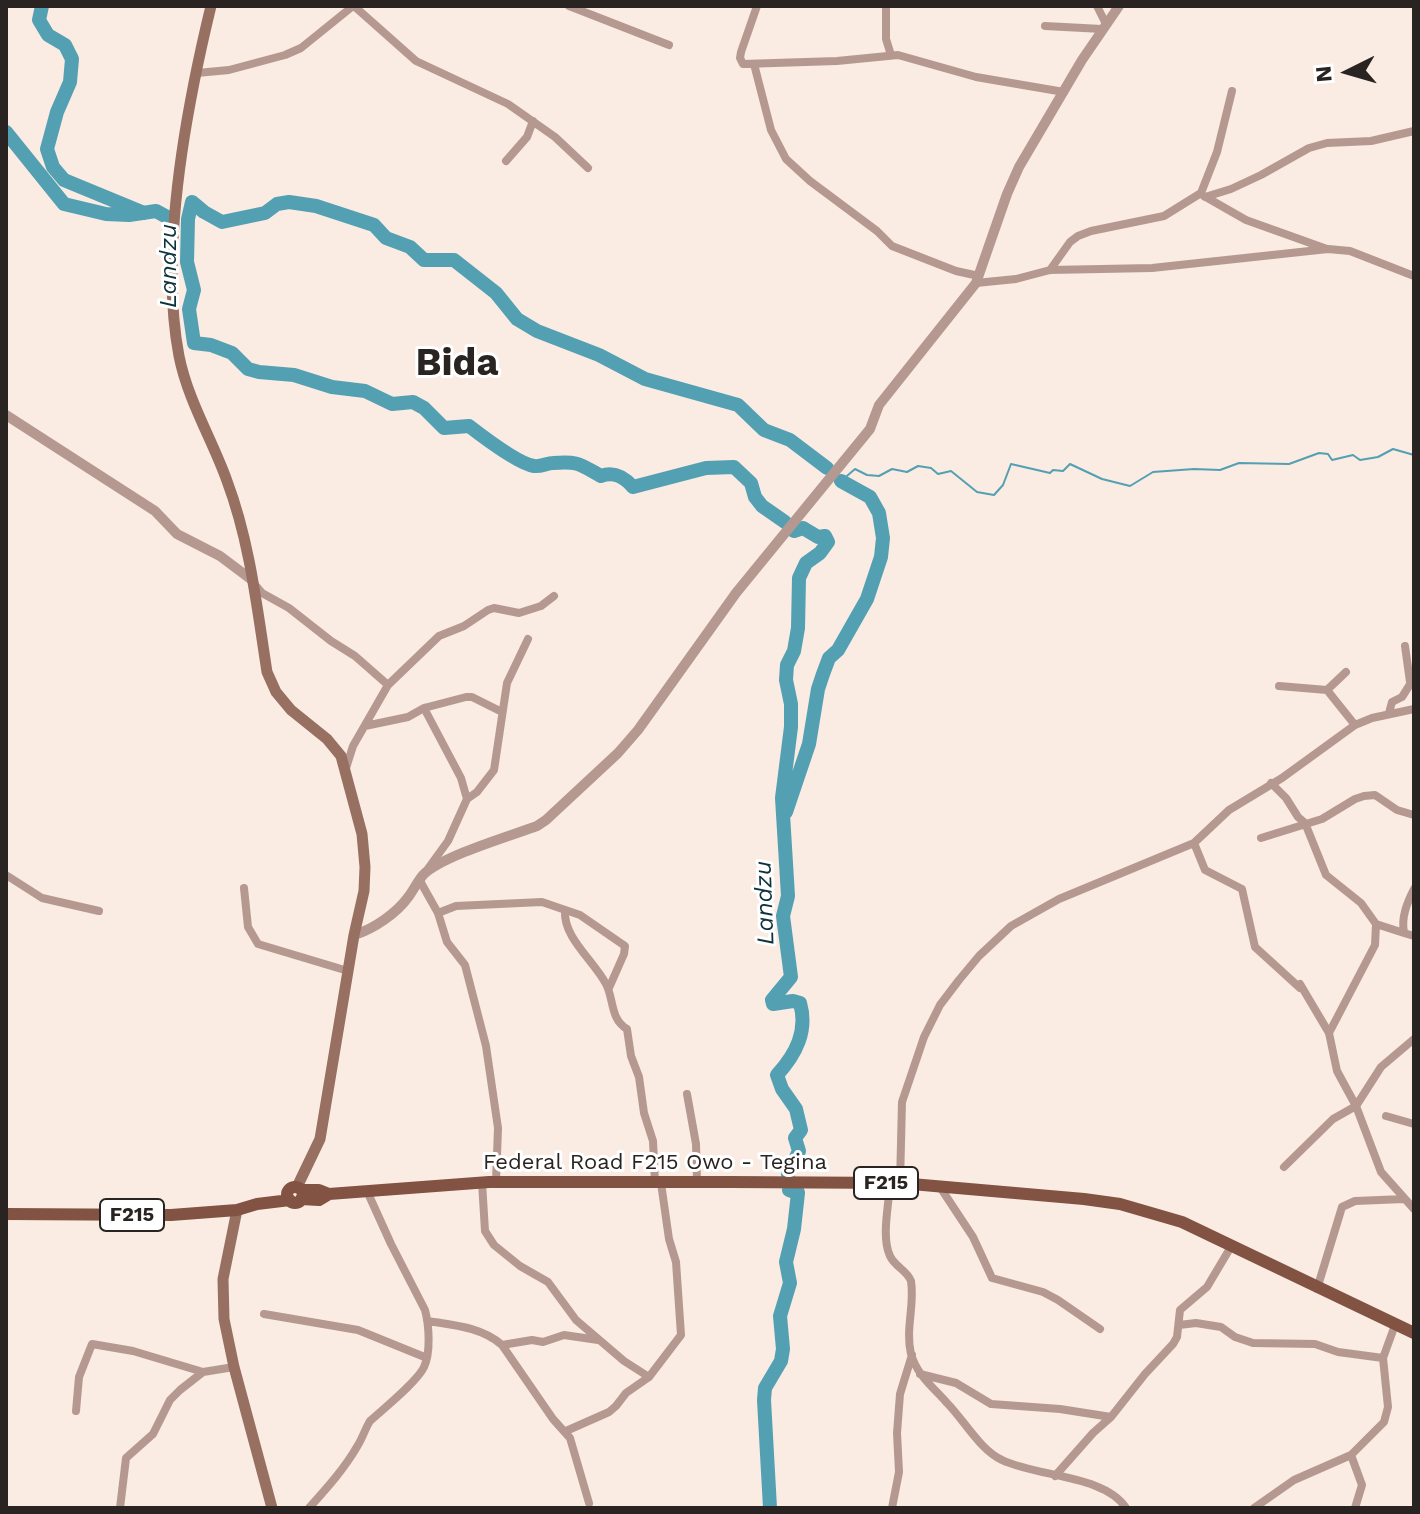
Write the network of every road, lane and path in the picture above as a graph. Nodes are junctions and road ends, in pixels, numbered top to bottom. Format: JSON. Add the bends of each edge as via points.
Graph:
{"nodes":[{"id":1,"x":211,"y":6,"type":"edge"},
{"id":2,"x":354,"y":6,"type":"edge"},
{"id":3,"x":569,"y":6,"type":"edge"},
{"id":4,"x":757,"y":6,"type":"edge"},
{"id":5,"x":886,"y":6,"type":"edge"},
{"id":6,"x":1097,"y":6,"type":"edge"},
{"id":7,"x":1119,"y":6,"type":"edge"},
{"id":8,"x":1045,"y":26,"type":"dead end"},
{"id":9,"x":1104,"y":26,"type":"junction"},
{"id":10,"x":669,"y":45,"type":"dead end"},
{"id":11,"x":891,"y":55,"type":"junction"},
{"id":12,"x":754,"y":64,"type":"junction"},
{"id":13,"x":197,"y":73,"type":"junction"},
{"id":14,"x":1232,"y":91,"type":"dead end"},
{"id":15,"x":1064,"y":92,"type":"junction"},
{"id":16,"x":533,"y":121,"type":"junction"},
{"id":17,"x":1414,"y":131,"type":"edge"},
{"id":18,"x":506,"y":161,"type":"dead end"},
{"id":19,"x":588,"y":168,"type":"dead end"},
{"id":20,"x":1203,"y":195,"type":"junction"},
{"id":21,"x":1328,"y":249,"type":"junction"},
{"id":22,"x":1050,"y":270,"type":"junction"},
{"id":23,"x":1414,"y":276,"type":"edge"},
{"id":24,"x":978,"y":279,"type":"junction"},
{"id":25,"x":6,"y":415,"type":"edge"},
{"id":26,"x":252,"y":580,"type":"junction"},
{"id":27,"x":554,"y":596,"type":"dead end"},
{"id":28,"x":528,"y":639,"type":"dead end"},
{"id":29,"x":1405,"y":646,"type":"dead end"},
{"id":30,"x":1346,"y":672,"type":"dead end"},
{"id":31,"x":1412,"y":680,"type":"edge"},
{"id":32,"x":388,"y":685,"type":"junction"},
{"id":33,"x":1279,"y":686,"type":"dead end"},
{"id":34,"x":1327,"y":690,"type":"junction"},
{"id":35,"x":424,"y":708,"type":"junction"},
{"id":36,"x":1414,"y":709,"type":"edge"},
{"id":37,"x":502,"y":712,"type":"junction"},
{"id":38,"x":1389,"y":713,"type":"junction"},
{"id":39,"x":1355,"y":725,"type":"junction"},
{"id":40,"x":365,"y":726,"type":"junction"},
{"id":41,"x":346,"y":768,"type":"junction"},
{"id":42,"x":1271,"y":783,"type":"junction"},
{"id":43,"x":467,"y":799,"type":"junction"},
{"id":44,"x":1414,"y":815,"type":"edge"},
{"id":45,"x":1305,"y":823,"type":"junction"},
{"id":46,"x":1261,"y":838,"type":"dead end"},
{"id":47,"x":1194,"y":843,"type":"junction"},
{"id":48,"x":6,"y":875,"type":"edge"},
{"id":49,"x":422,"y":877,"type":"junction"},
{"id":50,"x":244,"y":888,"type":"dead end"},
{"id":51,"x":1414,"y":889,"type":"edge"},
{"id":52,"x":99,"y":911,"type":"dead end"},
{"id":53,"x":565,"y":911,"type":"junction"},
{"id":54,"x":438,"y":913,"type":"junction"},
{"id":55,"x":1376,"y":924,"type":"junction"},
{"id":56,"x":1404,"y":933,"type":"junction"},
{"id":57,"x":354,"y":935,"type":"junction"},
{"id":58,"x":1414,"y":936,"type":"edge"},
{"id":59,"x":348,"y":971,"type":"junction"},
{"id":60,"x":609,"y":988,"type":"junction"},
{"id":61,"x":1329,"y":1033,"type":"junction"},
{"id":62,"x":1414,"y":1039,"type":"edge"},
{"id":63,"x":687,"y":1094,"type":"dead end"},
{"id":64,"x":1356,"y":1106,"type":"junction"},
{"id":65,"x":1386,"y":1116,"type":"dead end"},
{"id":66,"x":1414,"y":1124,"type":"edge"},
{"id":67,"x":1284,"y":1167,"type":"dead end"},
{"id":68,"x":482,"y":1182,"type":"junction"},
{"id":69,"x":496,"y":1182,"type":"junction"},
{"id":70,"x":697,"y":1182,"type":"junction"},
{"id":71,"x":658,"y":1183,"type":"junction"},
{"id":72,"x":895,"y":1183,"type":"junction"},
{"id":73,"x":940,"y":1187,"type":"junction"},
{"id":74,"x":367,"y":1191,"type":"junction"},
{"id":75,"x":296,"y":1194,"type":"junction"},
{"id":76,"x":1404,"y":1199,"type":"junction"},
{"id":77,"x":1414,"y":1209,"type":"edge"},
{"id":78,"x":237,"y":1210,"type":"junction"},
{"id":79,"x":6,"y":1214,"type":"edge"},
{"id":80,"x":1232,"y":1245,"type":"junction"},
{"id":81,"x":1317,"y":1289,"type":"junction"},
{"id":82,"x":264,"y":1314,"type":"dead end"},
{"id":83,"x":428,"y":1321,"type":"junction"},
{"id":84,"x":1179,"y":1325,"type":"junction"},
{"id":85,"x":1395,"y":1325,"type":"junction"},
{"id":86,"x":1100,"y":1329,"type":"dead end"},
{"id":87,"x":1414,"y":1333,"type":"edge"},
{"id":88,"x":599,"y":1340,"type":"junction"},
{"id":89,"x":502,"y":1345,"type":"junction"},
{"id":90,"x":912,"y":1355,"type":"junction"},
{"id":91,"x":427,"y":1358,"type":"junction"},
{"id":92,"x":1383,"y":1358,"type":"junction"},
{"id":93,"x":234,"y":1367,"type":"junction"},
{"id":94,"x":203,"y":1372,"type":"junction"},
{"id":95,"x":920,"y":1374,"type":"junction"},
{"id":96,"x":649,"y":1377,"type":"junction"},
{"id":97,"x":76,"y":1411,"type":"dead end"},
{"id":98,"x":1111,"y":1417,"type":"junction"},
{"id":99,"x":566,"y":1431,"type":"junction"},
{"id":100,"x":1351,"y":1455,"type":"junction"},
{"id":101,"x":1055,"y":1476,"type":"junction"},
{"id":102,"x":589,"y":1503,"type":"dead end"},
{"id":103,"x":120,"y":1508,"type":"edge"},
{"id":104,"x":272,"y":1508,"type":"edge"},
{"id":105,"x":309,"y":1508,"type":"edge"},
{"id":106,"x":892,"y":1508,"type":"edge"},
{"id":107,"x":1126,"y":1508,"type":"edge"},
{"id":108,"x":1254,"y":1508,"type":"edge"},
{"id":109,"x":1355,"y":1508,"type":"edge"}],
"edges":[{"from":1,"to":13,"type":"main road"},
{"from":2,"to":13,"type":"street","via":[[285,55]]},
{"from":2,"to":16,"type":"street","via":[[416,61]]},
{"from":3,"to":10,"type":"street"},
{"from":4,"to":12,"type":"street","via":[[740,58],[743,64]]},
{"from":5,"to":11,"type":"street"},
{"from":6,"to":9,"type":"street"},
{"from":7,"to":9,"type":"street"},
{"from":8,"to":9,"type":"street"},
{"from":9,"to":15,"type":"street"},
{"from":11,"to":12,"type":"street"},
{"from":11,"to":15,"type":"street"},
{"from":12,"to":24,"type":"street","via":[[771,130],[786,159],[892,246]]},
{"from":13,"to":26,"type":"main road","via":[[181,156],[173,244],[177,341],[191,398],[242,524]]},
{"from":14,"to":20,"type":"street"},
{"from":15,"to":24,"type":"street","via":[[1019,167]]},
{"from":16,"to":18,"type":"street"},
{"from":16,"to":19,"type":"street"},
{"from":17,"to":20,"type":"street","via":[[1309,148],[1231,189]]},
{"from":20,"to":21,"type":"street","via":[[1246,220]]},
{"from":20,"to":22,"type":"street","via":[[1164,216],[1078,236]]},
{"from":21,"to":22,"type":"street","via":[[1152,268]]},
{"from":21,"to":23,"type":"street","via":[[1350,251]]},
{"from":22,"to":24,"type":"street","via":[[1016,279]]},
{"from":24,"to":49,"type":"street","via":[[879,405],[870,429],[736,593],[618,753],[537,826],[444,862]]},
{"from":25,"to":26,"type":"street"},
{"from":26,"to":32,"type":"street","via":[[262,593]]},
{"from":26,"to":41,"type":"main road","via":[[267,672],[276,692],[327,739]]},
{"from":27,"to":32,"type":"street","via":[[529,611],[488,610],[439,636]]},
{"from":28,"to":37,"type":"street","via":[[507,683]]},
{"from":29,"to":31,"type":"street"},
{"from":30,"to":34,"type":"street"},
{"from":31,"to":38,"type":"street"},
{"from":32,"to":40,"type":"street"},
{"from":33,"to":34,"type":"street"},
{"from":34,"to":39,"type":"street"},
{"from":35,"to":37,"type":"street","via":[[472,697]]},
{"from":35,"to":40,"type":"street"},
{"from":35,"to":43,"type":"street"},
{"from":36,"to":38,"type":"street"},
{"from":37,"to":43,"type":"street","via":[[494,770]]},
{"from":38,"to":39,"type":"street"},
{"from":39,"to":42,"type":"street"},
{"from":40,"to":41,"type":"street"},
{"from":41,"to":57,"type":"main road","via":[[365,867]]},
{"from":42,"to":45,"type":"street"},
{"from":42,"to":47,"type":"street","via":[[1229,810]]},
{"from":43,"to":49,"type":"street","via":[[448,841]]},
{"from":44,"to":45,"type":"street","via":[[1375,795]]},
{"from":45,"to":46,"type":"street"},
{"from":45,"to":55,"type":"street","via":[[1326,875],[1361,903]]},
{"from":47,"to":61,"type":"street","via":[[1205,870],[1242,889],[1255,947],[1300,986]]},
{"from":47,"to":72,"type":"street","via":[[1045,906],[1011,926],[979,956],[940,1005],[913,1067],[902,1102]]},
{"from":48,"to":52,"type":"street","via":[[42,898]]},
{"from":49,"to":54,"type":"street"},
{"from":49,"to":57,"type":"street","via":[[387,917]]},
{"from":50,"to":59,"type":"street","via":[[248,927],[258,944]]},
{"from":51,"to":56,"type":"street","via":[[1404,914]]},
{"from":53,"to":54,"type":"street","via":[[531,902],[456,906]]},
{"from":53,"to":60,"type":"street","via":[[567,926]]},
{"from":53,"to":60,"type":"street","via":[[580,915],[625,946]]},
{"from":54,"to":69,"type":"street","via":[[447,942],[465,965],[486,1046],[498,1128]]},
{"from":55,"to":56,"type":"street"},
{"from":55,"to":61,"type":"street","via":[[1375,945]]},
{"from":56,"to":58,"type":"street"},
{"from":57,"to":59,"type":"main road"},
{"from":59,"to":75,"type":"main road","via":[[320,1139]]},
{"from":60,"to":71,"type":"street","via":[[618,1023],[627,1029]]},
{"from":61,"to":64,"type":"street","via":[[1337,1071]]},
{"from":62,"to":64,"type":"street","via":[[1381,1067]]},
{"from":63,"to":70,"type":"street"},
{"from":64,"to":67,"type":"street","via":[[1333,1119]]},
{"from":64,"to":76,"type":"street","via":[[1381,1172]]},
{"from":65,"to":66,"type":"street"},
{"from":68,"to":69,"type":"main road","name":"Federal Road F215 Owo - Tegina","number":"F215"},
{"from":68,"to":74,"type":"main road","name":"Federal Road F215 Owo - Tegina","number":"F215"},
{"from":68,"to":88,"type":"street","via":[[485,1231],[494,1245],[548,1282],[576,1320]]},
{"from":69,"to":71,"type":"main road","name":"Federal Road F215 Owo - Tegina","number":"F215"},
{"from":70,"to":71,"type":"main road","name":"Federal Road F215 Owo - Tegina","number":"F215"},
{"from":70,"to":72,"type":"main road","name":"Federal Road F215 Owo - Tegina","number":"F215"},
{"from":71,"to":96,"type":"street","via":[[676,1262],[682,1326],[677,1343]]},
{"from":72,"to":73,"type":"main road","name":"Federal Road F215 Owo - Tegina","number":"F215"},
{"from":72,"to":90,"type":"street","via":[[887,1246],[891,1260],[911,1281]]},
{"from":73,"to":80,"type":"main road","name":"Federal Road F215 Owo - Tegina","number":"F215","via":[[1120,1204]]},
{"from":73,"to":86,"type":"street","via":[[992,1278],[1043,1292]]},
{"from":74,"to":75,"type":"main road","name":"Federal Road F215 Owo - Tegina","number":"F215","via":[[329,1194],[319,1200]]},
{"from":74,"to":83,"type":"street"},
{"from":75,"to":78,"type":"main road","number":"F215"},
{"from":76,"to":77,"type":"street"},
{"from":76,"to":81,"type":"street","via":[[1355,1201],[1342,1207]]},
{"from":78,"to":79,"type":"main road","number":"F215"},
{"from":78,"to":93,"type":"main road","via":[[222,1299]]},
{"from":80,"to":81,"type":"main road","name":"Federal Road F215 Owo - Tegina","number":"F215"},
{"from":80,"to":84,"type":"street","via":[[1207,1287],[1180,1310]]},
{"from":81,"to":85,"type":"main road","name":"Federal Road F215 Owo - Tegina","number":"F215"},
{"from":82,"to":91,"type":"street","via":[[358,1330]]},
{"from":83,"to":89,"type":"street","via":[[481,1332]]},
{"from":83,"to":91,"type":"street"},
{"from":84,"to":92,"type":"street","via":[[1221,1327],[1253,1343],[1315,1344]]},
{"from":84,"to":98,"type":"street","via":[[1173,1344]]},
{"from":85,"to":87,"type":"main road","name":"Federal Road F215 Owo - Tegina","number":"F215"},
{"from":85,"to":92,"type":"street"},
{"from":88,"to":89,"type":"street","via":[[564,1335]]},
{"from":88,"to":96,"type":"street"},
{"from":89,"to":99,"type":"street"},
{"from":90,"to":95,"type":"street"},
{"from":90,"to":106,"type":"street","via":[[900,1394],[899,1472]]},
{"from":91,"to":105,"type":"street","via":[[421,1373],[370,1421],[335,1479]]},
{"from":92,"to":100,"type":"street","via":[[1387,1415]]},
{"from":93,"to":94,"type":"street"},
{"from":93,"to":104,"type":"main road"},
{"from":94,"to":97,"type":"street","via":[[92,1344],[79,1377]]},
{"from":94,"to":103,"type":"street","via":[[170,1400],[153,1434],[126,1458]]},
{"from":95,"to":98,"type":"street","via":[[956,1383],[991,1404]]},
{"from":95,"to":101,"type":"street","via":[[999,1459]]},
{"from":96,"to":99,"type":"street","via":[[609,1412]]},
{"from":98,"to":101,"type":"street"},
{"from":99,"to":102,"type":"street"},
{"from":100,"to":108,"type":"street","via":[[1294,1480]]},
{"from":100,"to":109,"type":"street","via":[[1362,1485]]},
{"from":101,"to":107,"type":"street","via":[[1100,1487]]}]}
